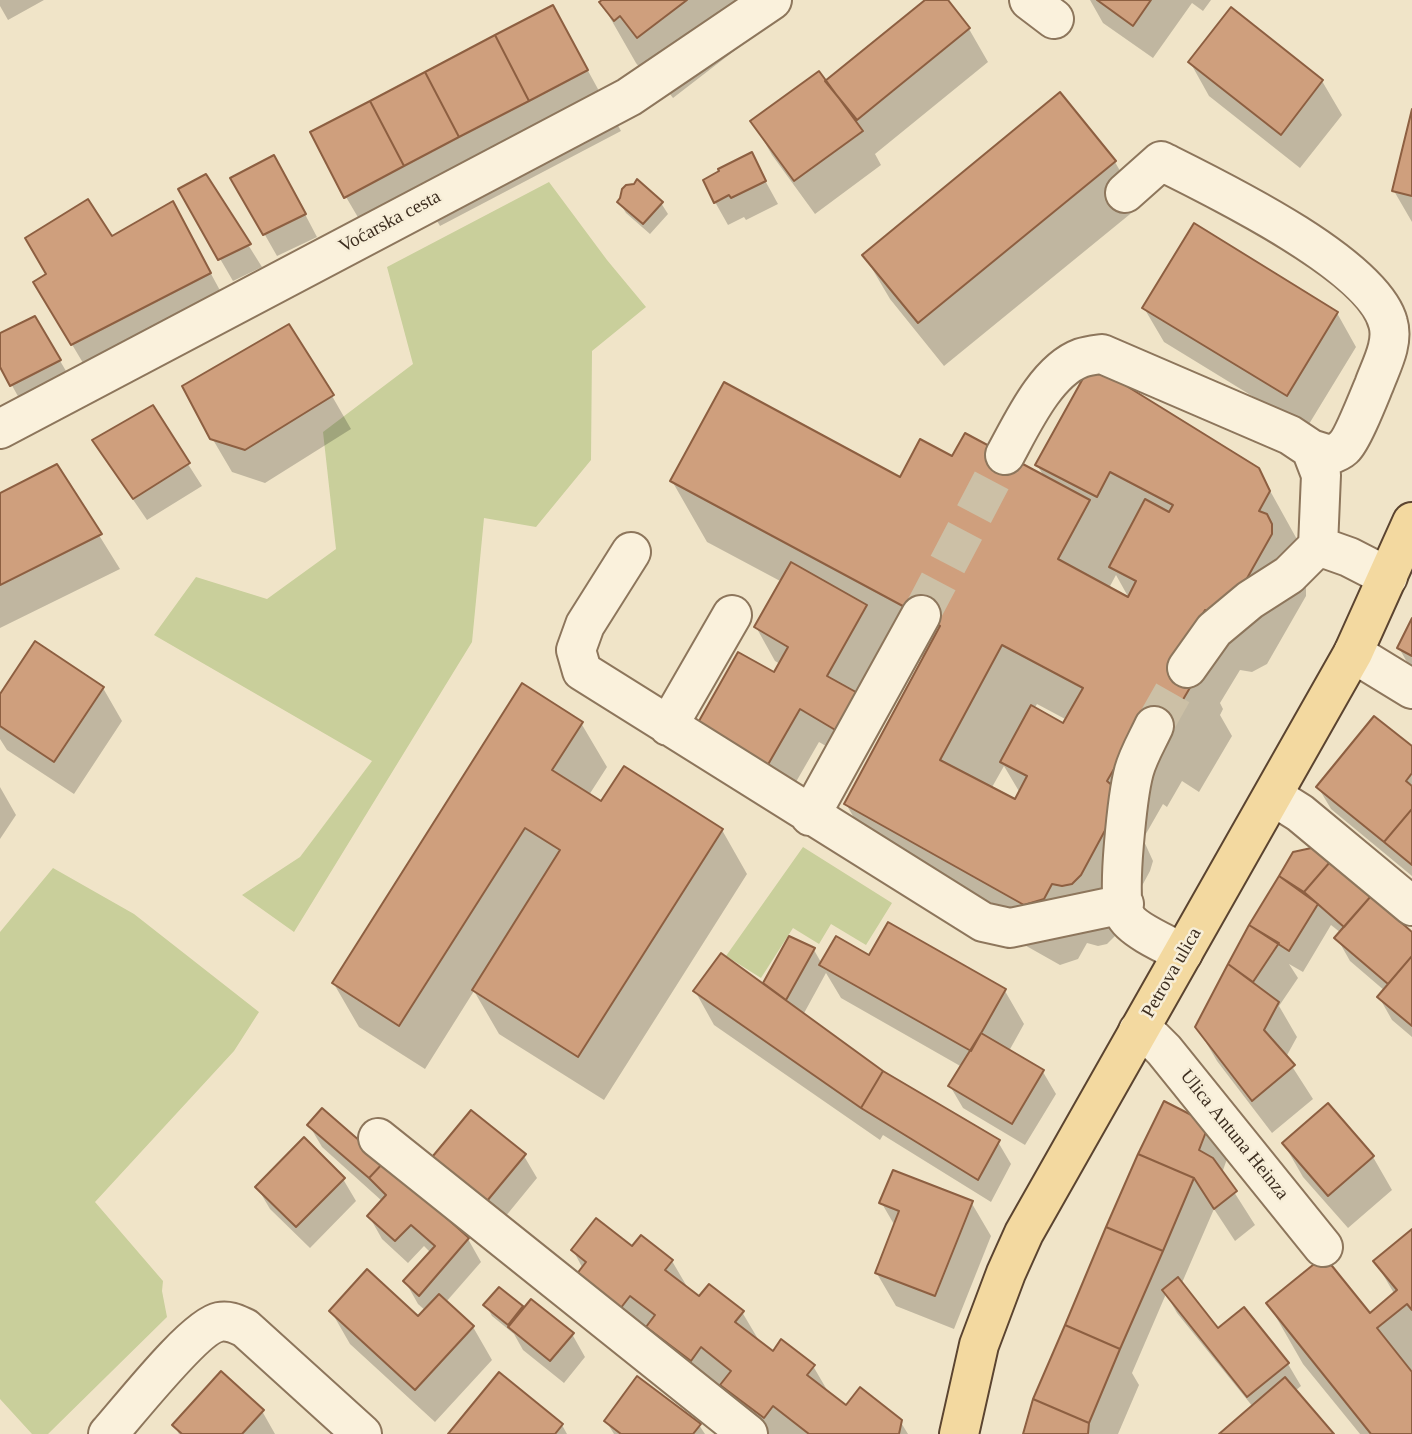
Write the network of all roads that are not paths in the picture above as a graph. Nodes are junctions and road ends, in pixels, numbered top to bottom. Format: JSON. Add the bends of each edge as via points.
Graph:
{"nodes":[{"id":1,"x":772,"y":0,"type":"edge"},
{"id":2,"x":1125,"y":193,"type":"dead end"},
{"id":3,"x":0,"y":429,"type":"edge"},
{"id":4,"x":1311,"y":449,"type":"junction"},
{"id":5,"x":1005,"y":455,"type":"tunnel mouth"},
{"id":6,"x":1412,"y":522,"type":"edge"},
{"id":7,"x":1318,"y":546,"type":"junction"},
{"id":8,"x":631,"y":552,"type":"dead end"},
{"id":9,"x":1388,"y":577,"type":"junction"},
{"id":10,"x":732,"y":615,"type":"dead end"},
{"id":11,"x":921,"y":615,"type":"tunnel mouth"},
{"id":12,"x":1353,"y":653,"type":"junction"},
{"id":13,"x":1187,"y":668,"type":"tunnel mouth"},
{"id":14,"x":1412,"y":689,"type":"edge"},
{"id":15,"x":668,"y":726,"type":"junction"},
{"id":16,"x":1154,"y":726,"type":"tunnel mouth"},
{"id":17,"x":1273,"y":796,"type":"junction"},
{"id":18,"x":810,"y":816,"type":"junction"},
{"id":19,"x":1124,"y":904,"type":"junction"},
{"id":20,"x":1412,"y":906,"type":"edge"},
{"id":21,"x":1183,"y":953,"type":"junction"},
{"id":22,"x":1138,"y":1031,"type":"junction"},
{"id":23,"x":378,"y":1138,"type":"dead end"},
{"id":24,"x":1323,"y":1247,"type":"dead end"},
{"id":25,"x":108,"y":1434,"type":"edge"},
{"id":26,"x":362,"y":1434,"type":"edge"},
{"id":27,"x":748,"y":1434,"type":"edge"},
{"id":28,"x":959,"y":1434,"type":"edge"}],
"edges":[{"from":1,"to":3,"type":"street","name":"Voćarska cesta","via":[[629,97]]},
{"from":2,"to":4,"type":"street","via":[[1161,161],[1308,243],[1355,277],[1381,306],[1389,324],[1388,347],[1345,447],[1330,455]]},
{"from":4,"to":5,"type":"street","via":[[1290,435],[1102,354],[1079,358],[1051,379]]},
{"from":4,"to":7,"type":"street","via":[[1321,475]]},
{"from":6,"to":9,"type":"main road","name":"Petrova ulica"},
{"from":7,"to":9,"type":"street"},
{"from":7,"to":13,"type":"street","via":[[1289,575],[1214,630]]},
{"from":8,"to":15,"type":"street","via":[[585,625],[576,650],[582,671]]},
{"from":9,"to":12,"type":"main road","name":"Petrova ulica"},
{"from":10,"to":15,"type":"street"},
{"from":11,"to":18,"type":"street"},
{"from":12,"to":14,"type":"street"},
{"from":12,"to":17,"type":"main road","name":"Petrova ulica"},
{"from":15,"to":18,"type":"street"},
{"from":16,"to":19,"type":"street","via":[[1134,770],[1126,815]]},
{"from":17,"to":20,"type":"street"},
{"from":17,"to":21,"type":"main road","name":"Petrova ulica"},
{"from":18,"to":19,"type":"street","via":[[983,922],[1010,928]]},
{"from":19,"to":21,"type":"street","via":[[1125,915],[1135,926]]},
{"from":21,"to":22,"type":"main road","name":"Petrova ulica"},
{"from":22,"to":24,"type":"street","name":"Ulica Antuna Heinza","via":[[1164,1050]]},
{"from":22,"to":28,"type":"main road","name":"Petrova ulica","via":[[1006,1273],[979,1345]]},
{"from":23,"to":27,"type":"street"},
{"from":25,"to":26,"type":"street","via":[[193,1339],[218,1322],[232,1322],[245,1328]]}]}
